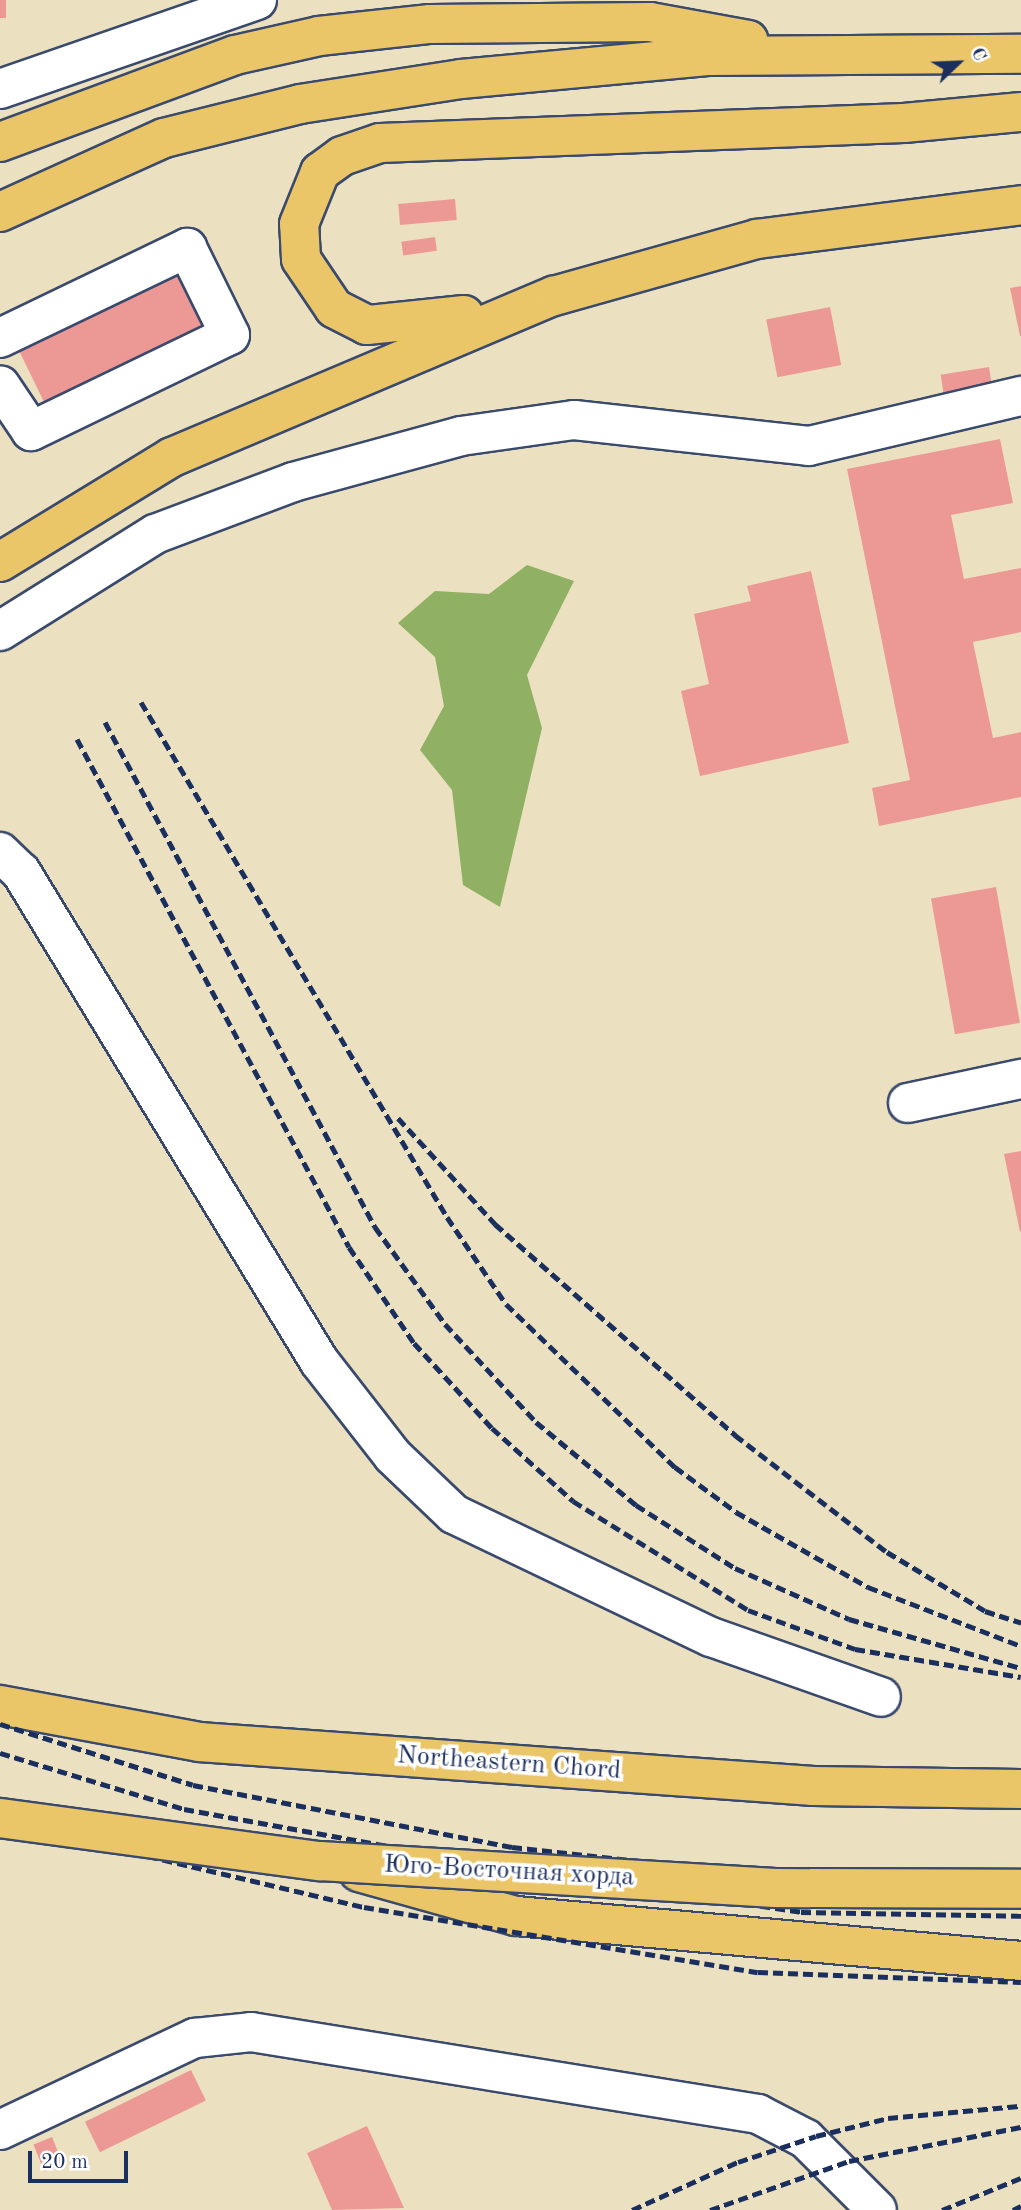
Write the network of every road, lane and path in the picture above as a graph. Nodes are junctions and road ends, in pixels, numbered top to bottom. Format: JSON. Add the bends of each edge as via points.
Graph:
{"nodes":[{"id":1,"x":257,"y":0,"type":"edge"},
{"id":2,"x":1021,"y":54,"type":"edge"},
{"id":3,"x":834,"y":56,"type":"junction"},
{"id":4,"x":0,"y":89,"type":"edge"},
{"id":5,"x":1021,"y":112,"type":"edge"},
{"id":6,"x":0,"y":142,"type":"edge"},
{"id":7,"x":1021,"y":205,"type":"edge"},
{"id":8,"x":0,"y":212,"type":"edge"},
{"id":9,"x":555,"y":296,"type":"junction"},
{"id":10,"x":0,"y":338,"type":"edge"},
{"id":11,"x":1,"y":390,"type":"edge"},
{"id":12,"x":1021,"y":396,"type":"edge"},
{"id":13,"x":0,"y":562,"type":"edge"},
{"id":14,"x":0,"y":631,"type":"edge"},
{"id":15,"x":0,"y":852,"type":"edge"},
{"id":16,"x":1021,"y":1079,"type":"edge"},
{"id":17,"x":908,"y":1103,"type":"dead end"},
{"id":18,"x":881,"y":1698,"type":"dead end"},
{"id":19,"x":0,"y":1705,"type":"edge"},
{"id":20,"x":1021,"y":1789,"type":"edge"},
{"id":21,"x":0,"y":1818,"type":"edge"},
{"id":22,"x":320,"y":1861,"type":"junction"},
{"id":23,"x":1021,"y":1889,"type":"edge"},
{"id":24,"x":1021,"y":1961,"type":"edge"},
{"id":25,"x":0,"y":2130,"type":"edge"},
{"id":26,"x":877,"y":2210,"type":"edge"}],
"edges":[{"from":1,"to":4,"type":"lane"},
{"from":2,"to":3,"type":"main road"},
{"from":3,"to":6,"type":"main road","via":[[650,22],[430,23],[319,36],[235,55]]},
{"from":3,"to":8,"type":"main road","via":[[613,63],[300,104],[164,138]]},
{"from":5,"to":9,"type":"main road","via":[[904,123],[380,143],[342,156],[320,173],[309,194],[299,224],[301,259],[334,308],[367,325],[418,325]]},
{"from":7,"to":9,"type":"main road","via":[[757,239]]},
{"from":9,"to":13,"type":"main road","via":[[172,457],[62,518]]},
{"from":10,"to":11,"type":"lane","via":[[187,248],[230,335],[31,431]]},
{"from":12,"to":14,"type":"lane","via":[[809,446],[573,420],[461,436],[293,482],[155,534]]},
{"from":15,"to":18,"type":"lane","via":[[21,872],[319,1361],[393,1456],[454,1514],[711,1637]]},
{"from":16,"to":17,"type":"lane"},
{"from":19,"to":20,"type":"main road","name":"Northeastern Chord","via":[[199,1742],[813,1786]]},
{"from":21,"to":22,"type":"main road","name":"Юго-Восточная хорда","bridge":true},
{"from":22,"to":23,"type":"main road","name":"Юго-Восточная хорда","bridge":true,"via":[[775,1888]]},
{"from":22,"to":24,"type":"main road","bridge":true,"via":[[516,1916]]},
{"from":25,"to":26,"type":"lane","via":[[195,2038],[251,2032],[758,2113],[816,2148]]}]}
